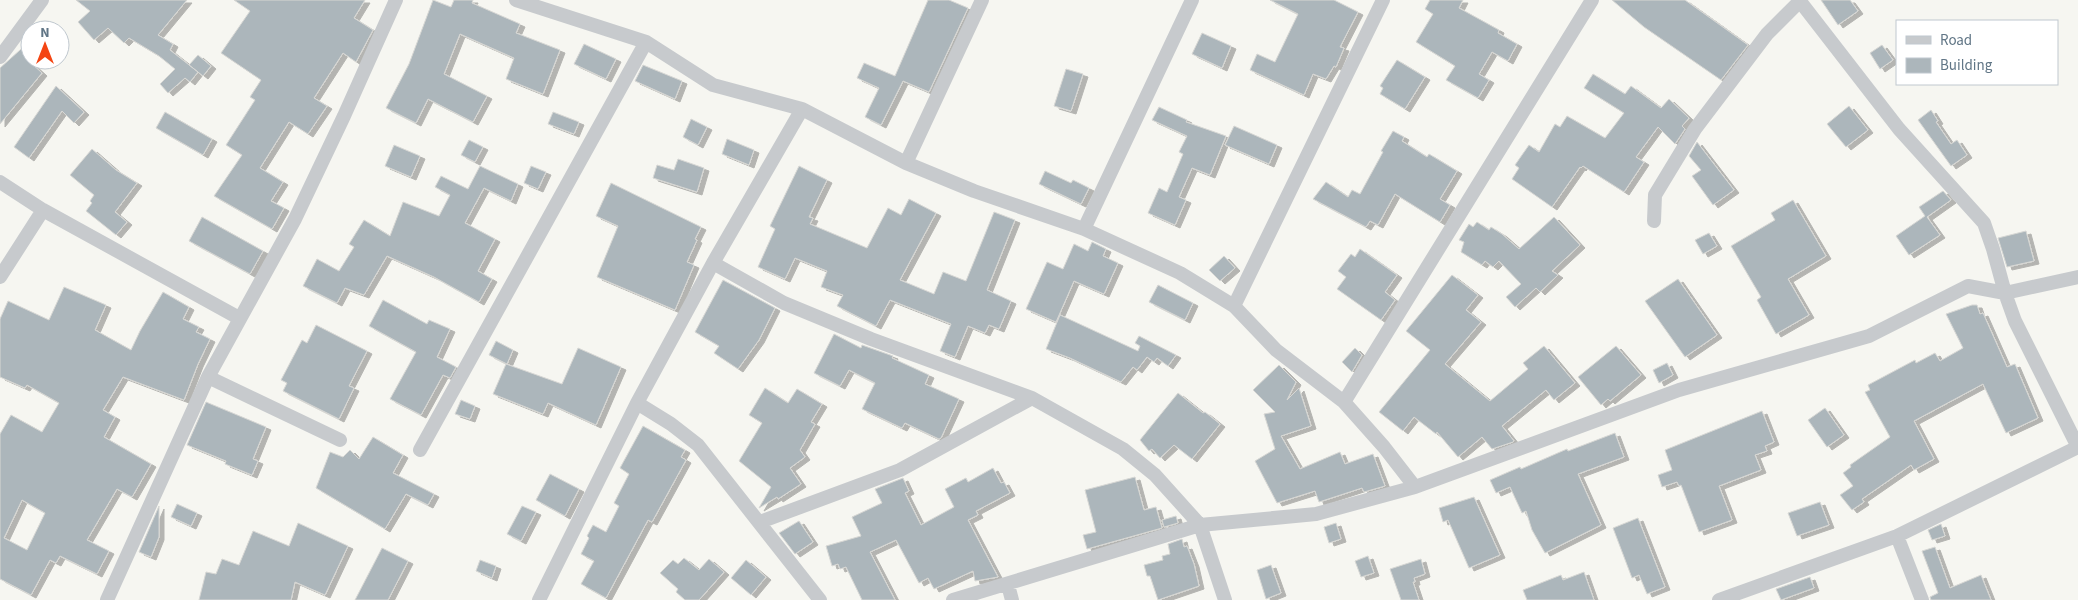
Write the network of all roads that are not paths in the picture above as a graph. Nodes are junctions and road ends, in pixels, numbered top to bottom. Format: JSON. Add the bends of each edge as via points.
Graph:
{"nodes":[{"id":1,"x":42,"y":0,"type":"edge"},
{"id":2,"x":396,"y":0,"type":"edge"},
{"id":3,"x":516,"y":0,"type":"edge"},
{"id":4,"x":982,"y":0,"type":"edge"},
{"id":5,"x":1192,"y":0,"type":"edge"},
{"id":6,"x":1383,"y":0,"type":"edge"},
{"id":7,"x":1592,"y":0,"type":"edge"},
{"id":8,"x":1799,"y":0,"type":"edge"},
{"id":9,"x":646,"y":42,"type":"junction"},
{"id":10,"x":0,"y":57,"type":"edge"},
{"id":11,"x":802,"y":109,"type":"junction"},
{"id":12,"x":906,"y":164,"type":"junction"},
{"id":13,"x":0,"y":182,"type":"edge"},
{"id":14,"x":43,"y":210,"type":"junction"},
{"id":15,"x":1654,"y":221,"type":"dead end"},
{"id":16,"x":1084,"y":229,"type":"junction"},
{"id":17,"x":713,"y":263,"type":"junction"},
{"id":18,"x":0,"y":277,"type":"edge"},
{"id":19,"x":2078,"y":277,"type":"edge"},
{"id":20,"x":2005,"y":293,"type":"junction"},
{"id":21,"x":1234,"y":306,"type":"junction"},
{"id":22,"x":239,"y":318,"type":"junction"},
{"id":23,"x":208,"y":378,"type":"junction"},
{"id":24,"x":1032,"y":398,"type":"junction"},
{"id":25,"x":1344,"y":402,"type":"junction"},
{"id":26,"x":637,"y":403,"type":"junction"},
{"id":27,"x":340,"y":440,"type":"dead end"},
{"id":28,"x":2078,"y":447,"type":"edge"},
{"id":29,"x":420,"y":450,"type":"dead end"},
{"id":30,"x":1415,"y":487,"type":"junction"},
{"id":31,"x":760,"y":522,"type":"junction"},
{"id":32,"x":1200,"y":525,"type":"junction"},
{"id":33,"x":1897,"y":536,"type":"junction"},
{"id":34,"x":1008,"y":584,"type":"junction"},
{"id":35,"x":107,"y":600,"type":"edge"},
{"id":36,"x":539,"y":600,"type":"edge"},
{"id":37,"x":820,"y":600,"type":"edge"},
{"id":38,"x":952,"y":600,"type":"edge"},
{"id":39,"x":1012,"y":600,"type":"edge"},
{"id":40,"x":1225,"y":600,"type":"edge"},
{"id":41,"x":1719,"y":600,"type":"edge"},
{"id":42,"x":1922,"y":600,"type":"edge"}],
"edges":[{"from":1,"to":10,"type":"street"},
{"from":2,"to":22,"type":"street","via":[[295,219]]},
{"from":3,"to":9,"type":"street"},
{"from":4,"to":12,"type":"street"},
{"from":5,"to":16,"type":"street"},
{"from":6,"to":21,"type":"street"},
{"from":7,"to":25,"type":"street"},
{"from":8,"to":15,"type":"street","via":[[1767,34],[1695,129],[1655,195]]},
{"from":8,"to":20,"type":"street","via":[[1900,129],[1984,223]]},
{"from":9,"to":11,"type":"street","via":[[713,85]]},
{"from":9,"to":29,"type":"street"},
{"from":11,"to":12,"type":"street"},
{"from":11,"to":17,"type":"street"},
{"from":12,"to":16,"type":"street"},
{"from":13,"to":14,"type":"street"},
{"from":14,"to":18,"type":"street"},
{"from":14,"to":22,"type":"street"},
{"from":16,"to":21,"type":"street","via":[[1180,273]]},
{"from":17,"to":24,"type":"street","via":[[784,303]]},
{"from":17,"to":26,"type":"street"},
{"from":19,"to":20,"type":"street"},
{"from":20,"to":28,"type":"street","via":[[2015,321]]},
{"from":20,"to":30,"type":"street","via":[[1968,286],[1868,336],[1679,390]]},
{"from":21,"to":25,"type":"street","via":[[1276,350]]},
{"from":22,"to":23,"type":"street"},
{"from":23,"to":27,"type":"street"},
{"from":23,"to":35,"type":"street"},
{"from":24,"to":31,"type":"street","via":[[900,470]]},
{"from":24,"to":32,"type":"street","via":[[1123,449],[1155,475]]},
{"from":25,"to":30,"type":"street"},
{"from":26,"to":31,"type":"street","via":[[698,445]]},
{"from":26,"to":36,"type":"street"},
{"from":28,"to":33,"type":"street"},
{"from":30,"to":32,"type":"street","via":[[1316,514]]},
{"from":31,"to":37,"type":"street"},
{"from":32,"to":34,"type":"street"},
{"from":32,"to":40,"type":"street"},
{"from":33,"to":41,"type":"street"},
{"from":33,"to":42,"type":"street"},
{"from":34,"to":38,"type":"street"},
{"from":34,"to":39,"type":"street"}]}
